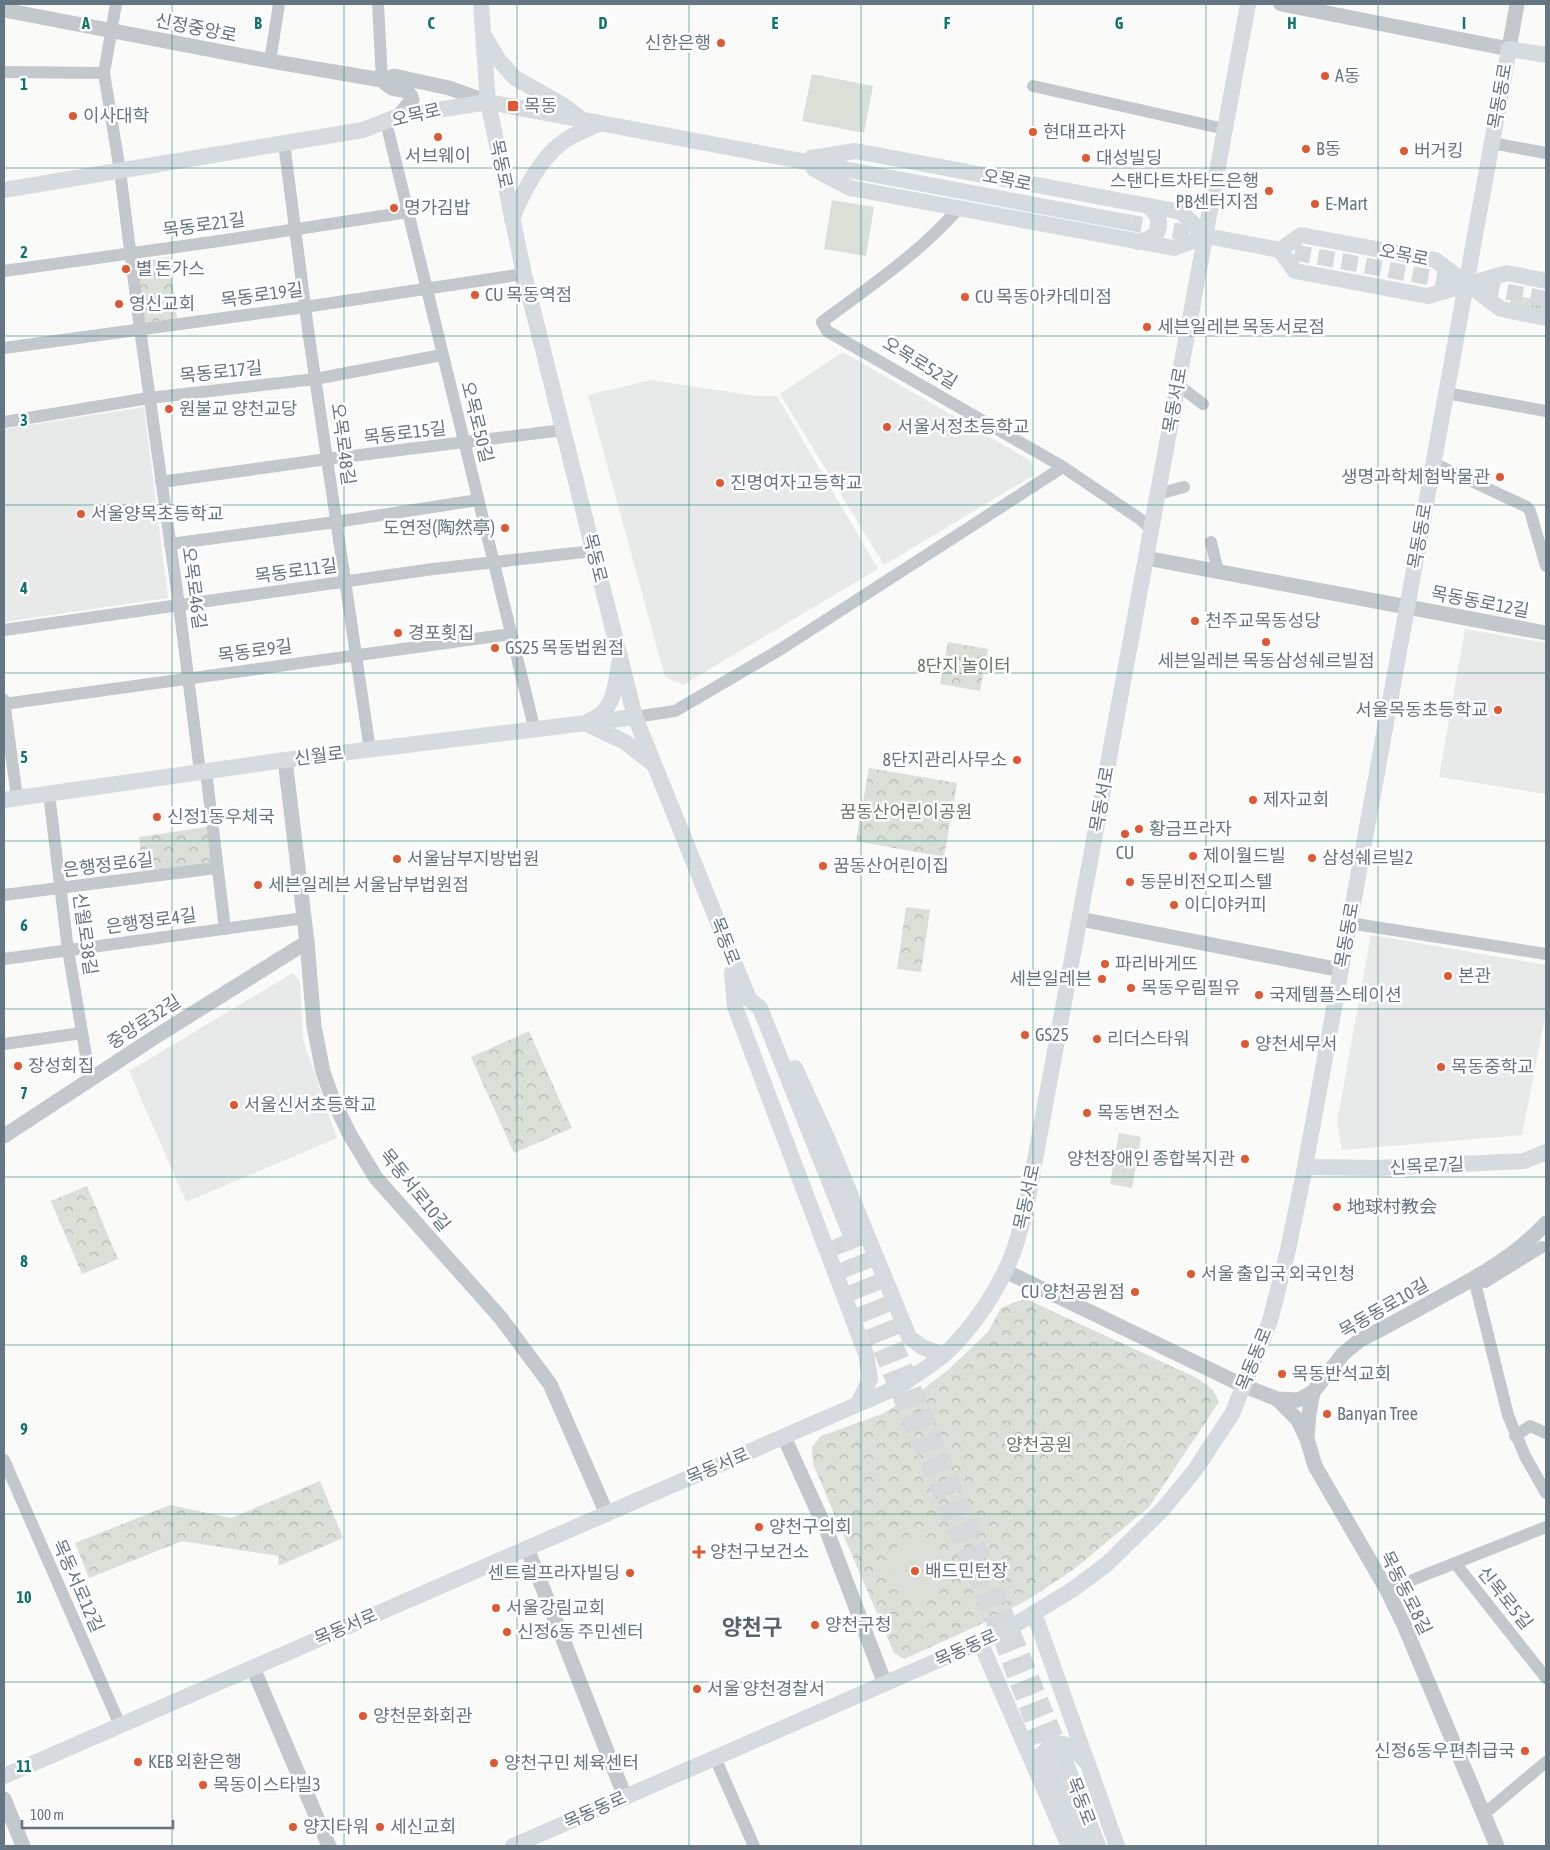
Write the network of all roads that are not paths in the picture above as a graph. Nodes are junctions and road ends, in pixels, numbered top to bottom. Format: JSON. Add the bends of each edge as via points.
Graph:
{"nodes":[{"id":1,"x":116,"y":4,"type":"edge"},
{"id":2,"x":279,"y":4,"type":"edge"},
{"id":3,"x":378,"y":4,"type":"edge"},
{"id":4,"x":470,"y":4,"type":"edge"},
{"id":5,"x":481,"y":4,"type":"edge"},
{"id":6,"x":1248,"y":4,"type":"edge"},
{"id":7,"x":1281,"y":4,"type":"edge"},
{"id":8,"x":1517,"y":4,"type":"edge"},
{"id":9,"x":4,"y":10,"type":"edge"},
{"id":10,"x":112,"y":31,"type":"junction"},
{"id":11,"x":482,"y":32,"type":"junction"},
{"id":12,"x":1509,"y":49,"type":"junction"},
{"id":13,"x":1546,"y":55,"type":"edge"},
{"id":14,"x":270,"y":61,"type":"junction"},
{"id":15,"x":4,"y":72,"type":"edge"},
{"id":16,"x":104,"y":73,"type":"junction"},
{"id":17,"x":382,"y":80,"type":"junction"},
{"id":18,"x":1033,"y":86,"type":"dead end"},
{"id":19,"x":488,"y":102,"type":"junction"},
{"id":20,"x":392,"y":119,"type":"junction"},
{"id":21,"x":592,"y":122,"type":"junction"},
{"id":22,"x":1225,"y":129,"type":"junction"},
{"id":23,"x":284,"y":143,"type":"junction"},
{"id":24,"x":1492,"y":143,"type":"junction"},
{"id":25,"x":1546,"y":153,"type":"edge"},
{"id":26,"x":799,"y":161,"type":"junction"},
{"id":27,"x":120,"y":170,"type":"junction"},
{"id":28,"x":4,"y":190,"type":"edge"},
{"id":29,"x":1149,"y":206,"type":"junction"},
{"id":30,"x":959,"y":208,"type":"junction"},
{"id":31,"x":408,"y":212,"type":"junction"},
{"id":32,"x":512,"y":219,"type":"junction"},
{"id":33,"x":1126,"y":222,"type":"tunnel mouth"},
{"id":34,"x":295,"y":230,"type":"junction"},
{"id":35,"x":1206,"y":236,"type":"junction"},
{"id":36,"x":1138,"y":242,"type":"junction"},
{"id":37,"x":1280,"y":250,"type":"junction"},
{"id":38,"x":130,"y":254,"type":"junction"},
{"id":39,"x":4,"y":271,"type":"edge"},
{"id":40,"x":524,"y":274,"type":"junction"},
{"id":41,"x":1546,"y":281,"type":"edge"},
{"id":42,"x":1466,"y":284,"type":"junction"},
{"id":43,"x":427,"y":289,"type":"junction"},
{"id":44,"x":305,"y":307,"type":"junction"},
{"id":45,"x":1546,"y":318,"type":"edge"},
{"id":46,"x":140,"y":329,"type":"junction"},
{"id":47,"x":4,"y":348,"type":"edge"},
{"id":48,"x":442,"y":355,"type":"junction"},
{"id":49,"x":315,"y":379,"type":"junction"},
{"id":50,"x":1178,"y":385,"type":"junction"},
{"id":51,"x":1446,"y":393,"type":"junction"},
{"id":52,"x":149,"y":398,"type":"junction"},
{"id":53,"x":1203,"y":404,"type":"dead end"},
{"id":54,"x":1546,"y":411,"type":"edge"},
{"id":55,"x":4,"y":422,"type":"edge"},
{"id":56,"x":563,"y":430,"type":"junction"},
{"id":57,"x":464,"y":443,"type":"junction"},
{"id":58,"x":327,"y":459,"type":"junction"},
{"id":59,"x":1433,"y":463,"type":"junction"},
{"id":60,"x":1063,"y":468,"type":"junction"},
{"id":61,"x":161,"y":482,"type":"junction"},
{"id":62,"x":1184,"y":487,"type":"dead end"},
{"id":63,"x":1158,"y":494,"type":"junction"},
{"id":64,"x":478,"y":500,"type":"junction"},
{"id":65,"x":336,"y":522,"type":"junction"},
{"id":66,"x":1152,"y":530,"type":"junction"},
{"id":67,"x":1211,"y":542,"type":"dead end"},
{"id":68,"x":170,"y":544,"type":"junction"},
{"id":69,"x":593,"y":551,"type":"junction"},
{"id":70,"x":1146,"y":558,"type":"junction"},
{"id":71,"x":494,"y":562,"type":"junction"},
{"id":72,"x":1546,"y":566,"type":"edge"},
{"id":73,"x":1218,"y":572,"type":"junction"},
{"id":74,"x":345,"y":582,"type":"junction"},
{"id":75,"x":178,"y":605,"type":"junction"},
{"id":76,"x":1407,"y":607,"type":"junction"},
{"id":77,"x":4,"y":630,"type":"edge"},
{"id":78,"x":1546,"y":633,"type":"edge"},
{"id":79,"x":511,"y":634,"type":"junction"},
{"id":80,"x":356,"y":654,"type":"junction"},
{"id":81,"x":620,"y":659,"type":"junction"},
{"id":82,"x":188,"y":678,"type":"junction"},
{"id":83,"x":4,"y":700,"type":"edge"},
{"id":84,"x":4,"y":704,"type":"edge"},
{"id":85,"x":635,"y":717,"type":"junction"},
{"id":86,"x":585,"y":723,"type":"junction"},
{"id":87,"x":535,"y":731,"type":"junction"},
{"id":88,"x":370,"y":750,"type":"junction"},
{"id":89,"x":285,"y":760,"type":"junction"},
{"id":90,"x":655,"y":766,"type":"junction"},
{"id":91,"x":203,"y":772,"type":"junction"},
{"id":92,"x":49,"y":794,"type":"junction"},
{"id":93,"x":11,"y":799,"type":"edge"},
{"id":94,"x":216,"y":868,"type":"junction"},
{"id":95,"x":61,"y":888,"type":"junction"},
{"id":96,"x":4,"y":895,"type":"edge"},
{"id":97,"x":304,"y":918,"type":"junction"},
{"id":98,"x":1080,"y":919,"type":"junction"},
{"id":99,"x":1349,"y":924,"type":"junction"},
{"id":100,"x":225,"y":929,"type":"junction"},
{"id":101,"x":307,"y":942,"type":"junction"},
{"id":102,"x":68,"y":950,"type":"junction"},
{"id":103,"x":1546,"y":954,"type":"edge"},
{"id":104,"x":731,"y":956,"type":"junction"},
{"id":105,"x":4,"y":959,"type":"edge"},
{"id":106,"x":1341,"y":970,"type":"junction"},
{"id":107,"x":749,"y":999,"type":"junction"},
{"id":108,"x":82,"y":1033,"type":"junction"},
{"id":109,"x":4,"y":1044,"type":"edge"},
{"id":110,"x":90,"y":1079,"type":"junction"},
{"id":111,"x":4,"y":1136,"type":"edge"},
{"id":112,"x":1546,"y":1152,"type":"edge"},
{"id":113,"x":1546,"y":1161,"type":"edge"},
{"id":114,"x":1524,"y":1162,"type":"junction"},
{"id":115,"x":1305,"y":1166,"type":"junction"},
{"id":116,"x":1546,"y":1224,"type":"edge"},
{"id":117,"x":850,"y":1233,"type":"tunnel mouth"},
{"id":118,"x":834,"y":1239,"type":"tunnel mouth"},
{"id":119,"x":1542,"y":1247,"type":"dead end"},
{"id":120,"x":1005,"y":1271,"type":"junction"},
{"id":121,"x":1477,"y":1277,"type":"junction"},
{"id":122,"x":943,"y":1355,"type":"junction"},
{"id":123,"x":1242,"y":1385,"type":"junction"},
{"id":124,"x":1313,"y":1392,"type":"junction"},
{"id":125,"x":1277,"y":1399,"type":"junction"},
{"id":126,"x":858,"y":1404,"type":"junction"},
{"id":127,"x":1546,"y":1433,"type":"edge"},
{"id":128,"x":1515,"y":1436,"type":"junction"},
{"id":129,"x":784,"y":1437,"type":"junction"},
{"id":130,"x":1307,"y":1439,"type":"junction"},
{"id":131,"x":4,"y":1460,"type":"edge"},
{"id":132,"x":1546,"y":1494,"type":"edge"},
{"id":133,"x":607,"y":1514,"type":"junction"},
{"id":134,"x":1546,"y":1527,"type":"edge"},
{"id":135,"x":527,"y":1548,"type":"junction"},
{"id":136,"x":1455,"y":1563,"type":"junction"},
{"id":137,"x":1387,"y":1590,"type":"junction"},
{"id":138,"x":1034,"y":1614,"type":"junction"},
{"id":139,"x":980,"y":1642,"type":"junction"},
{"id":140,"x":253,"y":1668,"type":"junction"},
{"id":141,"x":1546,"y":1678,"type":"edge"},
{"id":142,"x":885,"y":1684,"type":"junction"},
{"id":143,"x":120,"y":1725,"type":"junction"},
{"id":144,"x":715,"y":1758,"type":"junction"},
{"id":145,"x":1546,"y":1762,"type":"edge"},
{"id":146,"x":1088,"y":1763,"type":"junction"},
{"id":147,"x":4,"y":1776,"type":"edge"},
{"id":148,"x":1040,"y":1780,"type":"junction"},
{"id":149,"x":625,"y":1798,"type":"junction"},
{"id":150,"x":4,"y":1799,"type":"edge"},
{"id":151,"x":1484,"y":1814,"type":"junction"},
{"id":152,"x":24,"y":1846,"type":"edge"},
{"id":153,"x":329,"y":1846,"type":"edge"},
{"id":154,"x":513,"y":1846,"type":"edge"},
{"id":155,"x":754,"y":1846,"type":"edge"},
{"id":156,"x":1069,"y":1846,"type":"edge"},
{"id":157,"x":1082,"y":1846,"type":"edge"},
{"id":158,"x":1098,"y":1846,"type":"edge"},
{"id":159,"x":1117,"y":1846,"type":"edge"},
{"id":160,"x":1497,"y":1846,"type":"edge"}],
"edges":[{"from":1,"to":10,"type":"street"},
{"from":2,"to":14,"type":"street"},
{"from":3,"to":17,"type":"street"},
{"from":4,"to":19,"type":"main road","name":"목동로","via":[[474,66]]},
{"from":5,"to":11,"type":"main road","name":"목동로"},
{"from":6,"to":22,"type":"main road","name":"목동서로"},
{"from":7,"to":12,"type":"street"},
{"from":8,"to":12,"type":"street","name":"목동동로"},
{"from":9,"to":10,"type":"street","name":"신정중앙로"},
{"from":10,"to":14,"type":"street","name":"신정중앙로"},
{"from":10,"to":16,"type":"street"},
{"from":11,"to":19,"type":"main road","name":"목동로"},
{"from":11,"to":21,"type":"main road","via":[[498,59],[515,78]]},
{"from":12,"to":13,"type":"main road","name":"목동동로"},
{"from":12,"to":24,"type":"main road","name":"목동동로"},
{"from":14,"to":17,"type":"street","name":"신정중앙로"},
{"from":15,"to":16,"type":"street"},
{"from":16,"to":27,"type":"street","name":"오목로46길"},
{"from":17,"to":19,"type":"street","name":"신정중앙로","via":[[394,76],[449,88]]},
{"from":17,"to":20,"type":"street","name":"신정중앙로","via":[[390,87],[406,90],[412,100]]},
{"from":18,"to":22,"type":"street"},
{"from":19,"to":20,"type":"main road","name":"오목로"},
{"from":19,"to":21,"type":"main road","name":"오목로"},
{"from":19,"to":32,"type":"main road","name":"목동로"},
{"from":20,"to":23,"type":"main road","name":"오목로","via":[[363,130]]},
{"from":20,"to":31,"type":"street","name":"오목로50길"},
{"from":21,"to":26,"type":"main road","name":"오목로"},
{"from":21,"to":32,"type":"main road","via":[[564,141],[538,168]]},
{"from":22,"to":35,"type":"main road","name":"목동서로"},
{"from":23,"to":27,"type":"main road","name":"오목로"},
{"from":23,"to":34,"type":"street","name":"오목로48길"},
{"from":24,"to":25,"type":"street","name":"목동동로"},
{"from":24,"to":42,"type":"main road","name":"목동동로"},
{"from":26,"to":29,"type":"main road","name":"오목로","via":[[855,151]]},
{"from":26,"to":30,"type":"main road","name":"오목로","via":[[850,188]]},
{"from":26,"to":33,"type":"main road","name":"오목로"},
{"from":27,"to":28,"type":"main road","name":"오목로"},
{"from":27,"to":38,"type":"street","name":"오목로46길"},
{"from":29,"to":35,"type":"main road","name":"오목로","via":[[1182,212]]},
{"from":29,"to":36,"type":"main road","via":[[1158,217],[1158,231],[1149,240]]},
{"from":30,"to":36,"type":"main road","name":"오목로"},
{"from":30,"to":60,"type":"street","name":"오목로52길","via":[[935,233],[822,322],[827,331]]},
{"from":31,"to":34,"type":"street","name":"목동로21길"},
{"from":31,"to":43,"type":"street","name":"오목로50길"},
{"from":32,"to":40,"type":"main road","name":"목동로"},
{"from":34,"to":38,"type":"street","name":"목동로21길"},
{"from":34,"to":44,"type":"street","name":"오목로48길"},
{"from":35,"to":36,"type":"main road","name":"오목로","via":[[1174,248]]},
{"from":35,"to":37,"type":"main road"},
{"from":35,"to":50,"type":"main road","name":"목동서로"},
{"from":37,"to":42,"type":"main road","name":"오목로","via":[[1294,271],[1428,296]]},
{"from":37,"to":42,"type":"main road","name":"오목로","via":[[1301,235],[1318,238],[1436,260]]},
{"from":38,"to":39,"type":"street","name":"목동로21길"},
{"from":38,"to":46,"type":"street","name":"오목로46길"},
{"from":40,"to":43,"type":"street","name":"목동로19길"},
{"from":40,"to":56,"type":"main road","name":"목동로"},
{"from":41,"to":42,"type":"main road","name":"오목로","via":[[1507,273]]},
{"from":42,"to":45,"type":"main road","name":"오목로","via":[[1500,309]]},
{"from":42,"to":51,"type":"main road","name":"목동동로"},
{"from":43,"to":44,"type":"street","name":"목동로19길"},
{"from":43,"to":48,"type":"street","name":"오목로50길"},
{"from":44,"to":46,"type":"street","name":"목동로19길"},
{"from":44,"to":49,"type":"street","name":"오목로48길"},
{"from":46,"to":47,"type":"street","name":"목동로19길"},
{"from":46,"to":52,"type":"street","name":"오목로46길"},
{"from":48,"to":49,"type":"street","name":"목동로17길"},
{"from":48,"to":57,"type":"street","name":"오목로50길"},
{"from":49,"to":52,"type":"street","name":"목동로17길"},
{"from":49,"to":58,"type":"street","name":"오목로48길"},
{"from":50,"to":53,"type":"street"},
{"from":50,"to":63,"type":"main road","name":"목동서로"},
{"from":51,"to":54,"type":"street"},
{"from":51,"to":59,"type":"main road","name":"목동동로"},
{"from":52,"to":55,"type":"street","name":"목동로17길"},
{"from":52,"to":61,"type":"street","name":"오목로46길"},
{"from":56,"to":57,"type":"street","name":"목동로15길"},
{"from":56,"to":69,"type":"main road","name":"목동로"},
{"from":57,"to":58,"type":"street","name":"목동로15길"},
{"from":57,"to":64,"type":"street","name":"오목로50길"},
{"from":58,"to":61,"type":"street","name":"목동로15길"},
{"from":58,"to":65,"type":"street","name":"오목로48길"},
{"from":59,"to":72,"type":"street","via":[[1527,507]]},
{"from":59,"to":76,"type":"main road","name":"목동동로"},
{"from":60,"to":66,"type":"street","name":"오목로52길"},
{"from":60,"to":85,"type":"street","via":[[781,649],[675,711]]},
{"from":61,"to":68,"type":"street","name":"오목로46길"},
{"from":62,"to":63,"type":"street"},
{"from":63,"to":66,"type":"main road","name":"목동서로"},
{"from":64,"to":65,"type":"street"},
{"from":64,"to":71,"type":"street","name":"오목로50길"},
{"from":65,"to":68,"type":"street"},
{"from":65,"to":74,"type":"street","name":"오목로48길"},
{"from":66,"to":70,"type":"main road","name":"목동서로"},
{"from":67,"to":73,"type":"street"},
{"from":68,"to":75,"type":"street","name":"오목로46길"},
{"from":69,"to":71,"type":"street","name":"목동로11길"},
{"from":69,"to":81,"type":"main road","name":"목동로"},
{"from":70,"to":73,"type":"street","name":"목동동로12길"},
{"from":70,"to":98,"type":"main road","name":"목동서로"},
{"from":71,"to":74,"type":"street","name":"목동로11길"},
{"from":71,"to":79,"type":"street","name":"오목로50길"},
{"from":73,"to":76,"type":"street","name":"목동동로12길"},
{"from":74,"to":75,"type":"street","name":"목동로11길"},
{"from":74,"to":80,"type":"street","name":"오목로48길"},
{"from":75,"to":77,"type":"street","name":"목동로11길"},
{"from":75,"to":82,"type":"street","name":"오목로46길"},
{"from":76,"to":78,"type":"street","name":"목동동로12길"},
{"from":76,"to":99,"type":"main road","name":"목동동로"},
{"from":79,"to":80,"type":"street","name":"목동로9길"},
{"from":79,"to":87,"type":"street","name":"오목로50길"},
{"from":80,"to":82,"type":"street","name":"목동로9길"},
{"from":80,"to":88,"type":"street","name":"오목로48길"},
{"from":81,"to":85,"type":"main road","name":"목동로"},
{"from":81,"to":86,"type":"main road","via":[[607,708]]},
{"from":82,"to":84,"type":"street","name":"목동로9길"},
{"from":82,"to":91,"type":"street","name":"오목로46길"},
{"from":83,"to":84,"type":"street"},
{"from":84,"to":93,"type":"street"},
{"from":85,"to":86,"type":"main road","name":"신월로"},
{"from":85,"to":90,"type":"main road","name":"목동로"},
{"from":86,"to":87,"type":"main road","name":"신월로"},
{"from":86,"to":90,"type":"main road","via":[[623,741]]},
{"from":87,"to":88,"type":"main road","name":"신월로"},
{"from":88,"to":89,"type":"main road","name":"신월로"},
{"from":89,"to":91,"type":"main road","name":"신월로"},
{"from":89,"to":97,"type":"street","name":"목동서로10길"},
{"from":90,"to":104,"type":"main road","name":"목동로"},
{"from":91,"to":92,"type":"main road","name":"신월로"},
{"from":91,"to":94,"type":"street","name":"오목로46길"},
{"from":92,"to":93,"type":"main road","name":"신월로"},
{"from":92,"to":95,"type":"street","name":"신월로38길"},
{"from":94,"to":95,"type":"street","name":"은행정로6길"},
{"from":94,"to":100,"type":"street","name":"오목로46길"},
{"from":95,"to":96,"type":"street","name":"은행정로6길"},
{"from":95,"to":102,"type":"street","name":"신월로38길"},
{"from":97,"to":100,"type":"street","name":"은행정로4길"},
{"from":97,"to":101,"type":"street","name":"목동서로10길"},
{"from":98,"to":106,"type":"street"},
{"from":98,"to":120,"type":"main road","name":"목동서로","via":[[1025,1214]]},
{"from":99,"to":103,"type":"street"},
{"from":99,"to":106,"type":"main road","name":"목동동로"},
{"from":100,"to":102,"type":"street","name":"은행정로4길"},
{"from":101,"to":110,"type":"street","name":"중앙로32길"},
{"from":101,"to":133,"type":"street","name":"목동서로10길","via":[[319,1053],[333,1100],[350,1135],[376,1178],[500,1316],[550,1384]]},
{"from":102,"to":105,"type":"street","name":"은행정로4길"},
{"from":102,"to":108,"type":"street","name":"신월로38길"},
{"from":104,"to":107,"type":"main road","name":"목동로"},
{"from":104,"to":122,"type":"main road","via":[[764,999],[828,1140],[909,1336],[922,1347]]},
{"from":104,"to":126,"type":"main road","via":[[736,1007],[866,1354],[870,1379]]},
{"from":106,"to":115,"type":"main road","name":"목동동로"},
{"from":107,"to":117,"type":"main road","name":"목동로","via":[[760,1008]]},
{"from":107,"to":118,"type":"main road","name":"목동로","via":[[745,1014]]},
{"from":108,"to":109,"type":"street"},
{"from":108,"to":110,"type":"street","name":"신월로38길"},
{"from":110,"to":111,"type":"street","name":"중앙로32길"},
{"from":112,"to":114,"type":"main road","name":"신목로7길"},
{"from":113,"to":114,"type":"main road"},
{"from":114,"to":115,"type":"main road","name":"신목로7길","via":[[1376,1168]]},
{"from":115,"to":123,"type":"main road","name":"목동동로","via":[[1270,1321]]},
{"from":116,"to":121,"type":"street","name":"목동동로10길","via":[[1514,1252]]},
{"from":119,"to":121,"type":"street","via":[[1531,1259],[1485,1282]]},
{"from":120,"to":122,"type":"main road","name":"목동서로","via":[[977,1317]]},
{"from":120,"to":123,"type":"street"},
{"from":121,"to":124,"type":"street","name":"목동동로10길","via":[[1360,1340],[1343,1354]]},
{"from":121,"to":128,"type":"street"},
{"from":122,"to":126,"type":"main road","name":"목동서로","via":[[900,1386]]},
{"from":123,"to":125,"type":"street"},
{"from":123,"to":138,"type":"main road","name":"목동동로","via":[[1232,1414],[1195,1470],[1163,1509],[1107,1564]]},
{"from":124,"to":125,"type":"street","via":[[1298,1400]]},
{"from":124,"to":130,"type":"street"},
{"from":125,"to":130,"type":"street","name":"목동동로8길","via":[[1298,1420]]},
{"from":126,"to":129,"type":"main road","name":"목동서로"},
{"from":127,"to":128,"type":"street","via":[[1530,1426]]},
{"from":128,"to":132,"type":"street"},
{"from":129,"to":133,"type":"main road","name":"목동서로"},
{"from":129,"to":142,"type":"street","via":[[828,1534]]},
{"from":130,"to":137,"type":"street","name":"목동동로8길","via":[[1315,1466]]},
{"from":131,"to":143,"type":"street","name":"목동서로12길"},
{"from":133,"to":135,"type":"main road","name":"목동서로"},
{"from":134,"to":136,"type":"street","name":"신목로5길"},
{"from":135,"to":140,"type":"main road","name":"목동서로"},
{"from":135,"to":149,"type":"street"},
{"from":136,"to":137,"type":"street","name":"신목로5길"},
{"from":136,"to":141,"type":"street","name":"신목로5길"},
{"from":137,"to":151,"type":"street","name":"목동동로8길"},
{"from":138,"to":139,"type":"main road","name":"목동동로"},
{"from":138,"to":146,"type":"main road"},
{"from":139,"to":142,"type":"main road","name":"목동동로"},
{"from":139,"to":148,"type":"main road"},
{"from":140,"to":143,"type":"main road","name":"목동서로"},
{"from":140,"to":153,"type":"street"},
{"from":142,"to":144,"type":"main road","name":"목동동로"},
{"from":143,"to":147,"type":"main road","name":"목동서로"},
{"from":144,"to":149,"type":"main road","name":"목동동로"},
{"from":144,"to":155,"type":"street"},
{"from":145,"to":151,"type":"street"},
{"from":146,"to":148,"type":"main road","via":[[1072,1747],[1062,1744],[1051,1746],[1040,1758]]},
{"from":146,"to":159,"type":"main road"},
{"from":148,"to":156,"type":"main road"},
{"from":149,"to":154,"type":"main road","name":"목동동로"},
{"from":150,"to":152,"type":"street"},
{"from":151,"to":160,"type":"street","name":"목동동로8길"},
{"from":157,"to":158,"type":"main road","name":"목동로","via":[[1056,1759]]}]}
